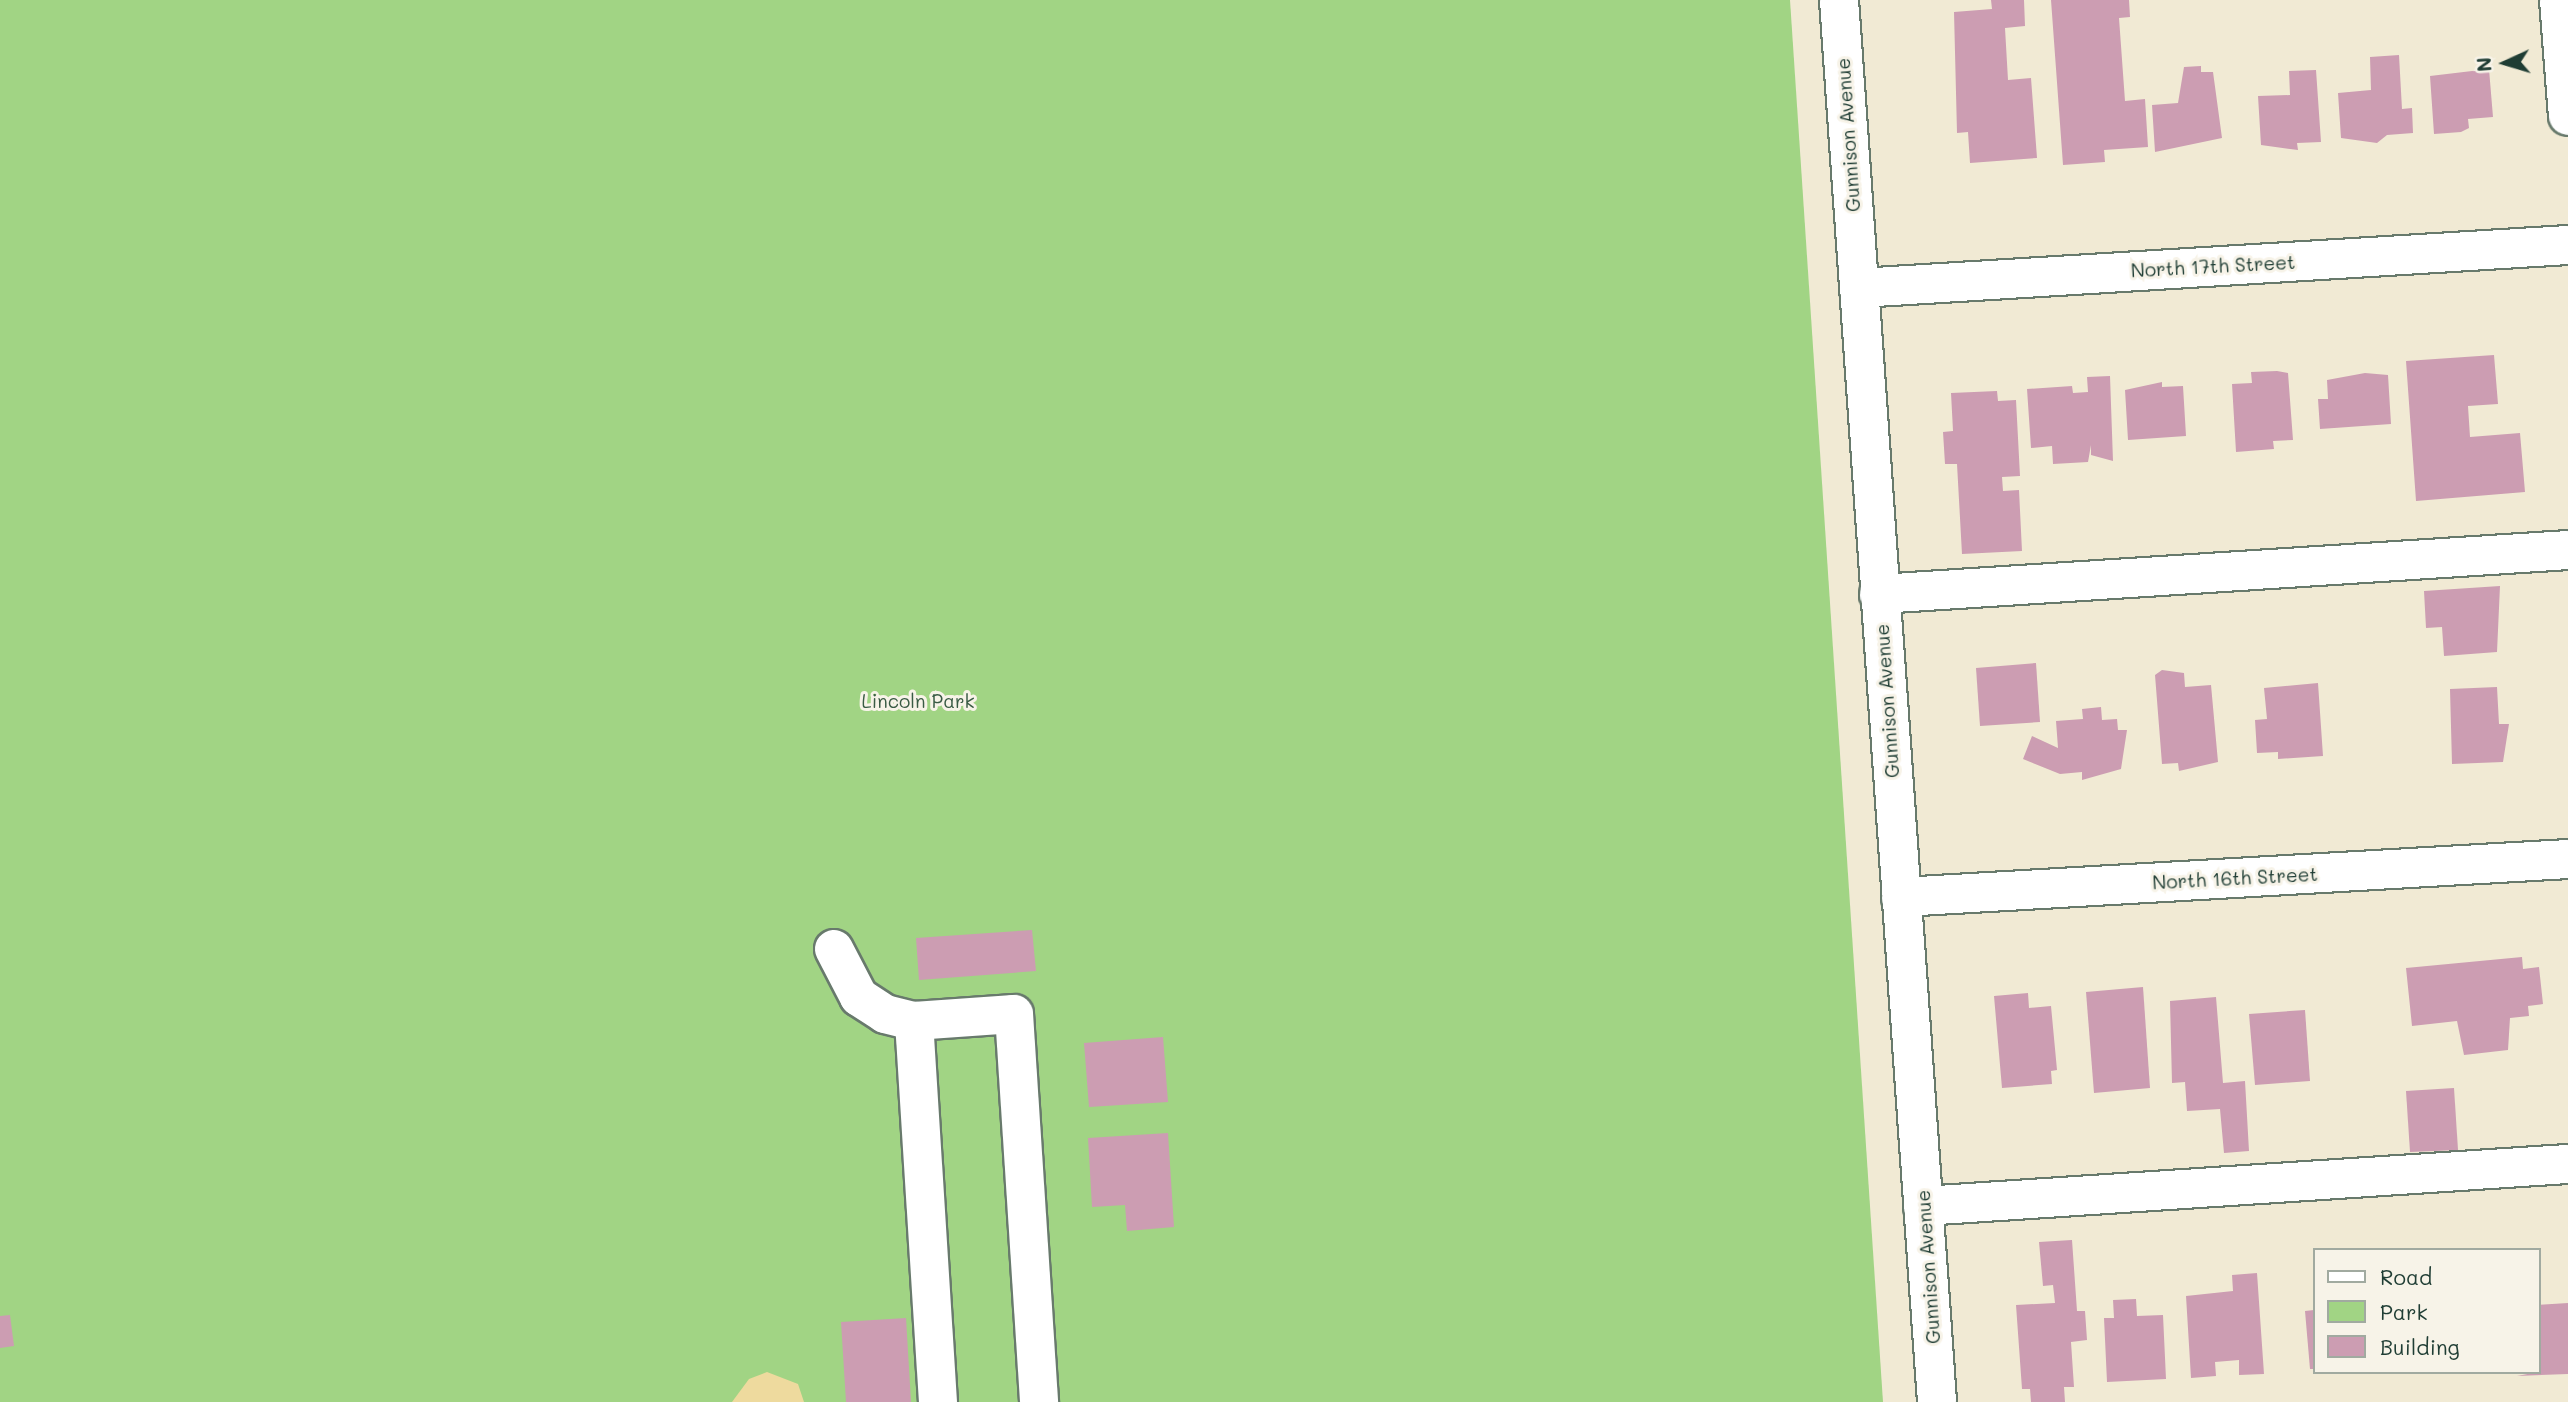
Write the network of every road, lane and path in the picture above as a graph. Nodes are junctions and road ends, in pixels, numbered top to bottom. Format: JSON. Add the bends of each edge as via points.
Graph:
{"nodes":[{"id":1,"x":1839,"y":0,"type":"edge"},
{"id":2,"x":2559,"y":0,"type":"edge"},
{"id":3,"x":2568,"y":116,"type":"edge"},
{"id":4,"x":2568,"y":245,"type":"edge"},
{"id":5,"x":1858,"y":288,"type":"junction"},
{"id":6,"x":2568,"y":551,"type":"edge"},
{"id":7,"x":1879,"y":594,"type":"junction"},
{"id":8,"x":2568,"y":859,"type":"edge"},
{"id":9,"x":1901,"y":897,"type":"junction"},
{"id":10,"x":834,"y":949,"type":"dead end"},
{"id":11,"x":914,"y":1021,"type":"junction"},
{"id":12,"x":2568,"y":1164,"type":"edge"},
{"id":13,"x":1923,"y":1206,"type":"junction"},
{"id":14,"x":938,"y":1402,"type":"edge"},
{"id":15,"x":1039,"y":1402,"type":"edge"},
{"id":16,"x":1937,"y":1402,"type":"edge"}],
"edges":[{"from":1,"to":5,"type":"street","name":"Gunnison Avenue"},
{"from":2,"to":3,"type":"street"},
{"from":4,"to":5,"type":"street","name":"North 17th Street"},
{"from":5,"to":7,"type":"street","name":"Gunnison Avenue"},
{"from":6,"to":7,"type":"street"},
{"from":7,"to":9,"type":"street","name":"Gunnison Avenue"},
{"from":8,"to":9,"type":"street","name":"North 16th Street"},
{"from":9,"to":13,"type":"street","name":"Gunnison Avenue"},
{"from":10,"to":11,"type":"street","via":[[859,998]]},
{"from":11,"to":14,"type":"street"},
{"from":11,"to":15,"type":"street","via":[[1014,1014]]},
{"from":12,"to":13,"type":"street"},
{"from":13,"to":16,"type":"street","name":"Gunnison Avenue"}]}
